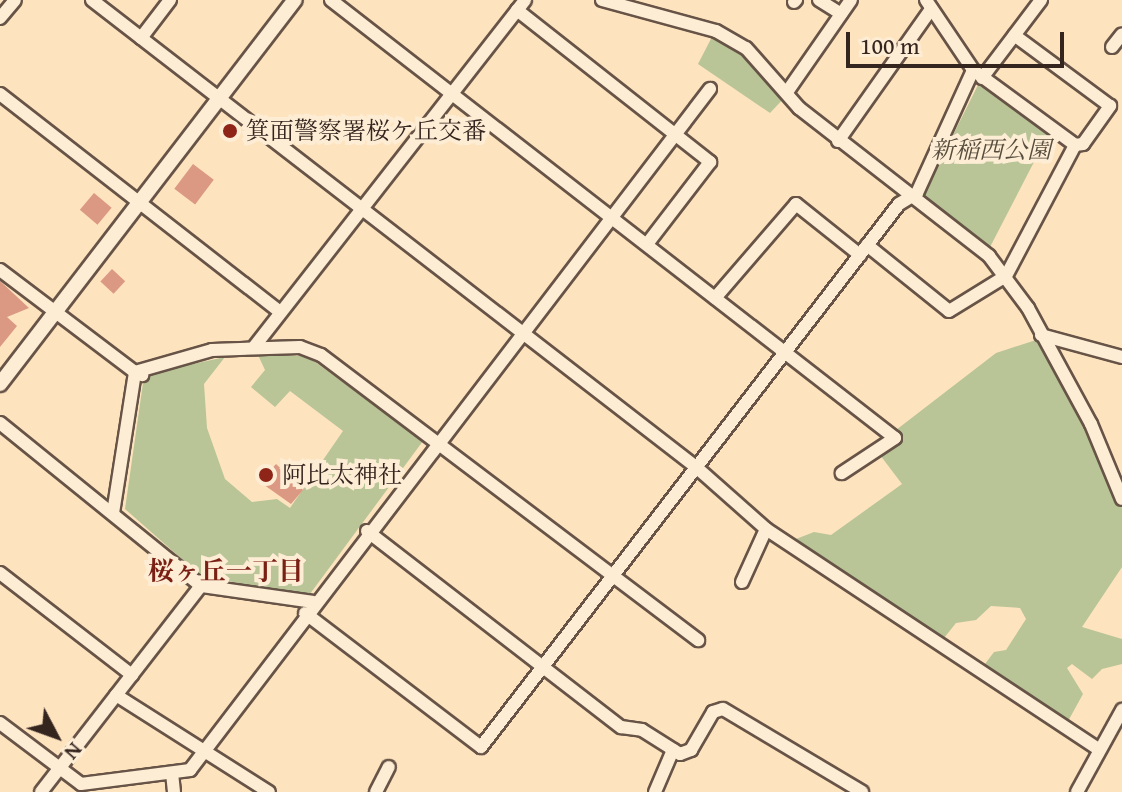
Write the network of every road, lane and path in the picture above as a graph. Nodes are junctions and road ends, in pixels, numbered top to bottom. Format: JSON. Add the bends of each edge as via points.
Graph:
{"nodes":[{"id":1,"x":15,"y":0,"type":"edge"},
{"id":2,"x":92,"y":0,"type":"edge"},
{"id":3,"x":170,"y":0,"type":"edge"},
{"id":4,"x":295,"y":0,"type":"edge"},
{"id":5,"x":331,"y":0,"type":"edge"},
{"id":6,"x":605,"y":0,"type":"edge"},
{"id":7,"x":819,"y":0,"type":"edge"},
{"id":8,"x":851,"y":0,"type":"edge"},
{"id":9,"x":1041,"y":0,"type":"edge"},
{"id":10,"x":521,"y":5,"type":"edge"},
{"id":11,"x":929,"y":5,"type":"edge"},
{"id":12,"x":841,"y":14,"type":"junction"},
{"id":13,"x":0,"y":18,"type":"edge"},
{"id":14,"x":1122,"y":34,"type":"edge"},
{"id":15,"x":1014,"y":35,"type":"junction"},
{"id":16,"x":141,"y":38,"type":"junction"},
{"id":17,"x":1112,"y":47,"type":"dead end"},
{"id":18,"x":978,"y":74,"type":"junction"},
{"id":19,"x":710,"y":89,"type":"dead end"},
{"id":20,"x":787,"y":92,"type":"junction"},
{"id":21,"x":0,"y":94,"type":"edge"},
{"id":22,"x":451,"y":94,"type":"junction"},
{"id":23,"x":219,"y":99,"type":"junction"},
{"id":24,"x":674,"y":133,"type":"junction"},
{"id":25,"x":838,"y":141,"type":"junction"},
{"id":26,"x":1075,"y":145,"type":"junction"},
{"id":27,"x":908,"y":198,"type":"junction"},
{"id":28,"x":139,"y":204,"type":"junction"},
{"id":29,"x":362,"y":208,"type":"junction"},
{"id":30,"x":610,"y":215,"type":"junction"},
{"id":31,"x":647,"y":244,"type":"junction"},
{"id":32,"x":864,"y":250,"type":"junction"},
{"id":33,"x":0,"y":270,"type":"edge"},
{"id":34,"x":1006,"y":276,"type":"junction"},
{"id":35,"x":715,"y":298,"type":"junction"},
{"id":36,"x":280,"y":312,"type":"junction"},
{"id":37,"x":55,"y":313,"type":"junction"},
{"id":38,"x":521,"y":331,"type":"junction"},
{"id":39,"x":1041,"y":335,"type":"junction"},
{"id":40,"x":254,"y":347,"type":"junction"},
{"id":41,"x":785,"y":352,"type":"junction"},
{"id":42,"x":1122,"y":357,"type":"edge"},
{"id":43,"x":140,"y":374,"type":"junction"},
{"id":44,"x":0,"y":384,"type":"edge"},
{"id":45,"x":0,"y":423,"type":"edge"},
{"id":46,"x":438,"y":440,"type":"junction"},
{"id":47,"x":696,"y":467,"type":"junction"},
{"id":48,"x":842,"y":473,"type":"dead end"},
{"id":49,"x":1122,"y":499,"type":"edge"},
{"id":50,"x":113,"y":513,"type":"junction"},
{"id":51,"x":766,"y":529,"type":"junction"},
{"id":52,"x":367,"y":531,"type":"junction"},
{"id":53,"x":0,"y":573,"type":"edge"},
{"id":54,"x":612,"y":575,"type":"junction"},
{"id":55,"x":742,"y":582,"type":"dead end"},
{"id":56,"x":201,"y":586,"type":"junction"},
{"id":57,"x":309,"y":607,"type":"junction"},
{"id":58,"x":698,"y":640,"type":"dead end"},
{"id":59,"x":543,"y":666,"type":"junction"},
{"id":60,"x":132,"y":675,"type":"junction"},
{"id":61,"x":116,"y":695,"type":"junction"},
{"id":62,"x":1122,"y":710,"type":"edge"},
{"id":63,"x":0,"y":723,"type":"edge"},
{"id":64,"x":1118,"y":727,"type":"edge"},
{"id":65,"x":1098,"y":749,"type":"junction"},
{"id":66,"x":673,"y":750,"type":"junction"},
{"id":67,"x":201,"y":754,"type":"junction"},
{"id":68,"x":389,"y":767,"type":"dead end"},
{"id":69,"x":59,"y":768,"type":"junction"},
{"id":70,"x":172,"y":773,"type":"junction"},
{"id":71,"x":41,"y":792,"type":"edge"},
{"id":72,"x":174,"y":792,"type":"edge"},
{"id":73,"x":269,"y":792,"type":"edge"},
{"id":74,"x":376,"y":792,"type":"edge"},
{"id":75,"x":655,"y":792,"type":"edge"},
{"id":76,"x":862,"y":792,"type":"edge"},
{"id":77,"x":1077,"y":792,"type":"edge"}],
"edges":[{"from":1,"to":13,"type":"street"},
{"from":2,"to":16,"type":"street"},
{"from":3,"to":16,"type":"street"},
{"from":4,"to":23,"type":"street"},
{"from":5,"to":22,"type":"street"},
{"from":6,"to":20,"type":"street","via":[[716,31],[768,66]]},
{"from":7,"to":12,"type":"street"},
{"from":8,"to":12,"type":"street"},
{"from":9,"to":15,"type":"street"},
{"from":10,"to":22,"type":"street"},
{"from":10,"to":24,"type":"street"},
{"from":11,"to":18,"type":"street"},
{"from":11,"to":25,"type":"street"},
{"from":12,"to":20,"type":"street"},
{"from":14,"to":17,"type":"street"},
{"from":15,"to":18,"type":"street"},
{"from":15,"to":26,"type":"street","via":[[1110,106],[1083,144]]},
{"from":16,"to":23,"type":"street"},
{"from":18,"to":26,"type":"street"},
{"from":18,"to":27,"type":"street","via":[[917,193]]},
{"from":19,"to":24,"type":"street"},
{"from":20,"to":25,"type":"street"},
{"from":21,"to":28,"type":"street"},
{"from":22,"to":29,"type":"street"},
{"from":22,"to":30,"type":"street"},
{"from":23,"to":28,"type":"street"},
{"from":23,"to":29,"type":"street"},
{"from":24,"to":30,"type":"street"},
{"from":24,"to":31,"type":"street","via":[[710,162]]},
{"from":25,"to":27,"type":"street"},
{"from":26,"to":34,"type":"street"},
{"from":27,"to":32,"type":"street"},
{"from":27,"to":34,"type":"street","via":[[989,256]]},
{"from":28,"to":36,"type":"street"},
{"from":28,"to":37,"type":"street"},
{"from":29,"to":36,"type":"street"},
{"from":29,"to":38,"type":"street"},
{"from":30,"to":31,"type":"street"},
{"from":30,"to":38,"type":"street"},
{"from":31,"to":35,"type":"street"},
{"from":32,"to":34,"type":"street","via":[[949,311]]},
{"from":32,"to":35,"type":"street","via":[[796,204]]},
{"from":32,"to":41,"type":"street"},
{"from":33,"to":37,"type":"street"},
{"from":34,"to":39,"type":"street"},
{"from":35,"to":41,"type":"street"},
{"from":36,"to":40,"type":"street"},
{"from":37,"to":43,"type":"street"},
{"from":37,"to":44,"type":"street"},
{"from":38,"to":46,"type":"street"},
{"from":38,"to":47,"type":"street"},
{"from":39,"to":42,"type":"street"},
{"from":39,"to":49,"type":"street","via":[[1091,424]]},
{"from":40,"to":43,"type":"street","via":[[212,350]]},
{"from":40,"to":46,"type":"street","via":[[300,347],[321,355]]},
{"from":41,"to":47,"type":"street"},
{"from":41,"to":48,"type":"street","via":[[895,438]]},
{"from":43,"to":50,"type":"street"},
{"from":45,"to":50,"type":"street"},
{"from":46,"to":52,"type":"street"},
{"from":46,"to":54,"type":"street"},
{"from":47,"to":51,"type":"street"},
{"from":47,"to":54,"type":"street"},
{"from":50,"to":56,"type":"street"},
{"from":51,"to":55,"type":"street"},
{"from":51,"to":65,"type":"street"},
{"from":52,"to":57,"type":"street"},
{"from":52,"to":59,"type":"street"},
{"from":53,"to":60,"type":"street"},
{"from":54,"to":58,"type":"street"},
{"from":54,"to":59,"type":"street"},
{"from":56,"to":57,"type":"street"},
{"from":56,"to":60,"type":"street"},
{"from":57,"to":59,"type":"street","via":[[481,747]]},
{"from":57,"to":67,"type":"street"},
{"from":59,"to":66,"type":"street","via":[[621,727],[642,730]]},
{"from":60,"to":61,"type":"street"},
{"from":61,"to":67,"type":"street"},
{"from":61,"to":69,"type":"street"},
{"from":62,"to":64,"type":"street"},
{"from":63,"to":69,"type":"street"},
{"from":64,"to":65,"type":"street"},
{"from":65,"to":77,"type":"street"},
{"from":66,"to":75,"type":"street"},
{"from":66,"to":76,"type":"street","via":[[691,750],[713,712],[723,709]]},
{"from":67,"to":70,"type":"street","via":[[190,770]]},
{"from":67,"to":73,"type":"street"},
{"from":68,"to":74,"type":"street"},
{"from":69,"to":70,"type":"street","via":[[81,784]]},
{"from":69,"to":71,"type":"street"},
{"from":70,"to":72,"type":"street"}]}
